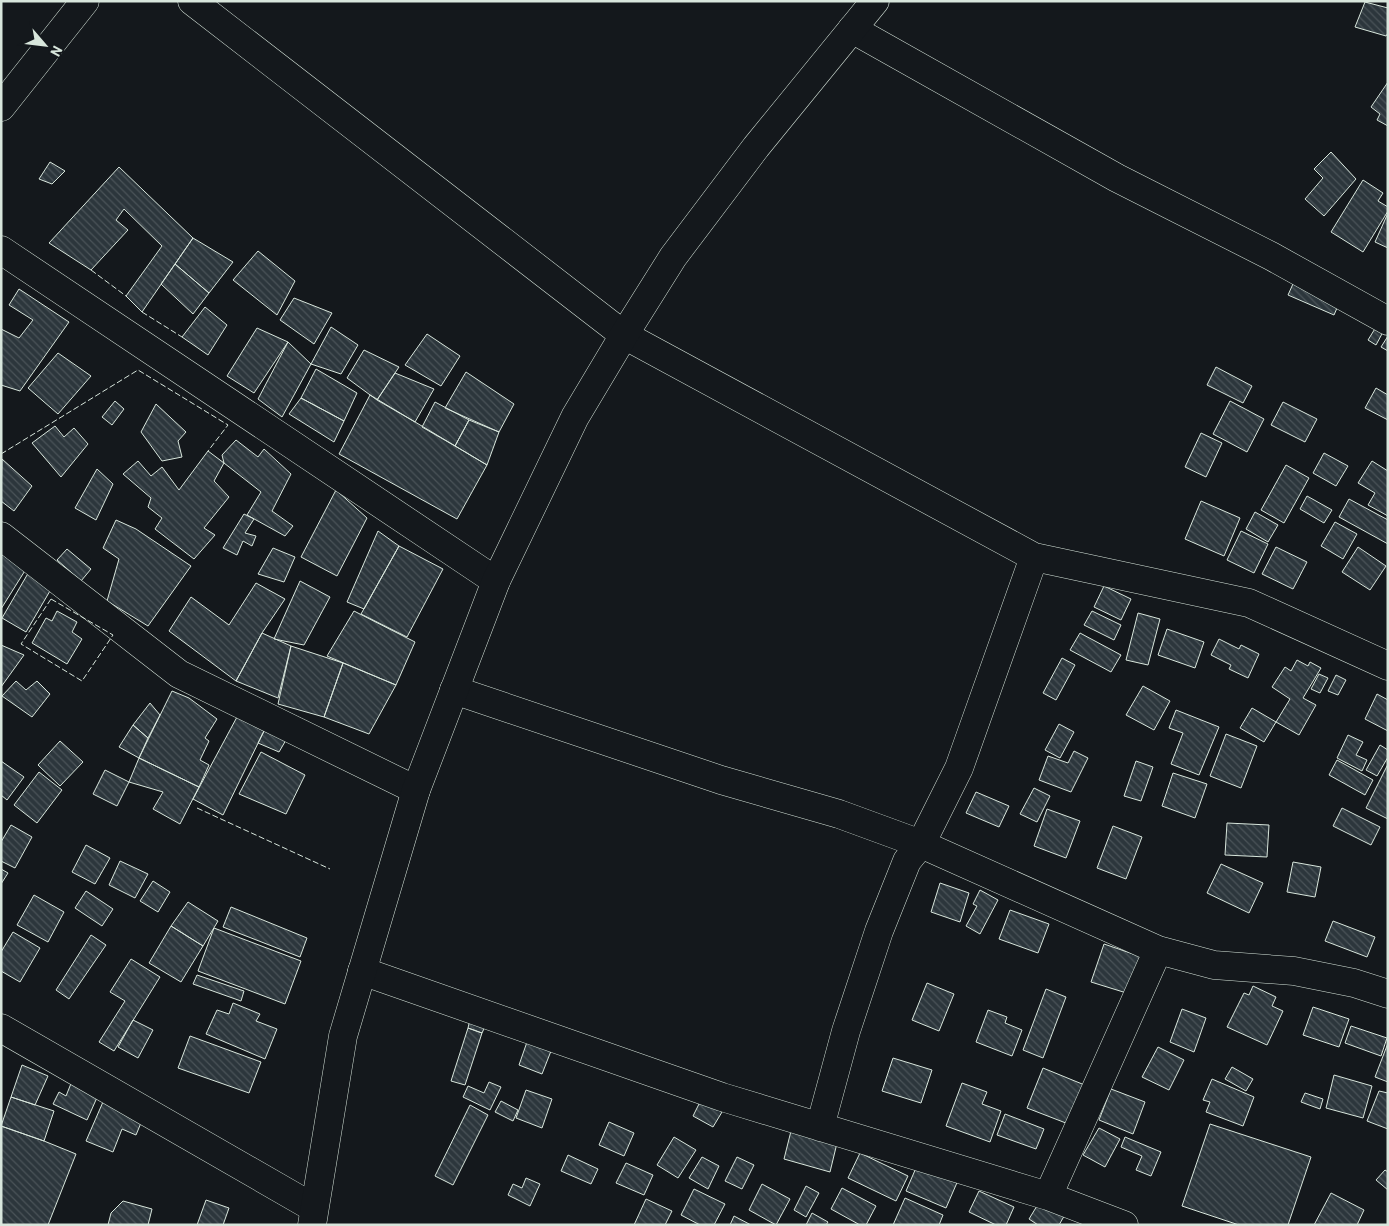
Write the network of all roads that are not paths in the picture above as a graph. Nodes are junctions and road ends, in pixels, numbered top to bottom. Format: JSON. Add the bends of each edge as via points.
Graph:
{"nodes":[{"id":1,"x":84,"y":1,"type":"edge"},
{"id":2,"x":192,"y":1,"type":"edge"},
{"id":3,"x":875,"y":1,"type":"edge"},
{"id":4,"x":852,"y":29,"type":"junction"},
{"id":5,"x":1,"y":107,"type":"edge"},
{"id":6,"x":1,"y":250,"type":"edge"},
{"id":7,"x":1388,"y":321,"type":"edge"},
{"id":8,"x":624,"y":335,"type":"junction"},
{"id":9,"x":1,"y":536,"type":"edge"},
{"id":10,"x":1034,"y":557,"type":"junction"},
{"id":11,"x":496,"y":581,"type":"junction"},
{"id":12,"x":1388,"y":666,"type":"edge"},
{"id":13,"x":454,"y":690,"type":"junction"},
{"id":14,"x":416,"y":790,"type":"junction"},
{"id":15,"x":921,"y":844,"type":"junction"},
{"id":16,"x":1158,"y":950,"type":"junction"},
{"id":17,"x":362,"y":971,"type":"junction"},
{"id":18,"x":1388,"y":994,"type":"edge"},
{"id":19,"x":1,"y":1028,"type":"edge"},
{"id":20,"x":820,"y":1127,"type":"junction"},
{"id":21,"x":1048,"y":1196,"type":"junction"},
{"id":22,"x":313,"y":1216,"type":"edge"},
{"id":23,"x":1124,"y":1225,"type":"edge"}],
"edges":[{"from":1,"to":5,"type":"street"},
{"from":2,"to":8,"type":"street"},
{"from":3,"to":4,"type":"street"},
{"from":4,"to":7,"type":"street","via":[[1117,178],[1271,256]]},
{"from":4,"to":8,"type":"street","via":[[756,147],[673,257]]},
{"from":6,"to":11,"type":"street"},
{"from":8,"to":10,"type":"street"},
{"from":8,"to":11,"type":"street","via":[[576,417]]},
{"from":9,"to":14,"type":"street","via":[[179,674]]},
{"from":10,"to":12,"type":"street","via":[[1249,604]]},
{"from":10,"to":15,"type":"street","via":[[959,768]]},
{"from":11,"to":13,"type":"street"},
{"from":13,"to":14,"type":"street"},
{"from":13,"to":15,"type":"street","via":[[721,780],[839,814]]},
{"from":14,"to":17,"type":"street"},
{"from":15,"to":16,"type":"street"},
{"from":15,"to":20,"type":"street","via":[[907,862],[879,931],[846,1031]]},
{"from":16,"to":18,"type":"street","via":[[1214,965],[1294,971],[1354,983]]},
{"from":16,"to":21,"type":"street"},
{"from":17,"to":20,"type":"street","via":[[722,1097]]},
{"from":17,"to":22,"type":"street","via":[[343,1036]]},
{"from":19,"to":22,"type":"street"},
{"from":20,"to":21,"type":"street"},
{"from":21,"to":23,"type":"street"}]}
